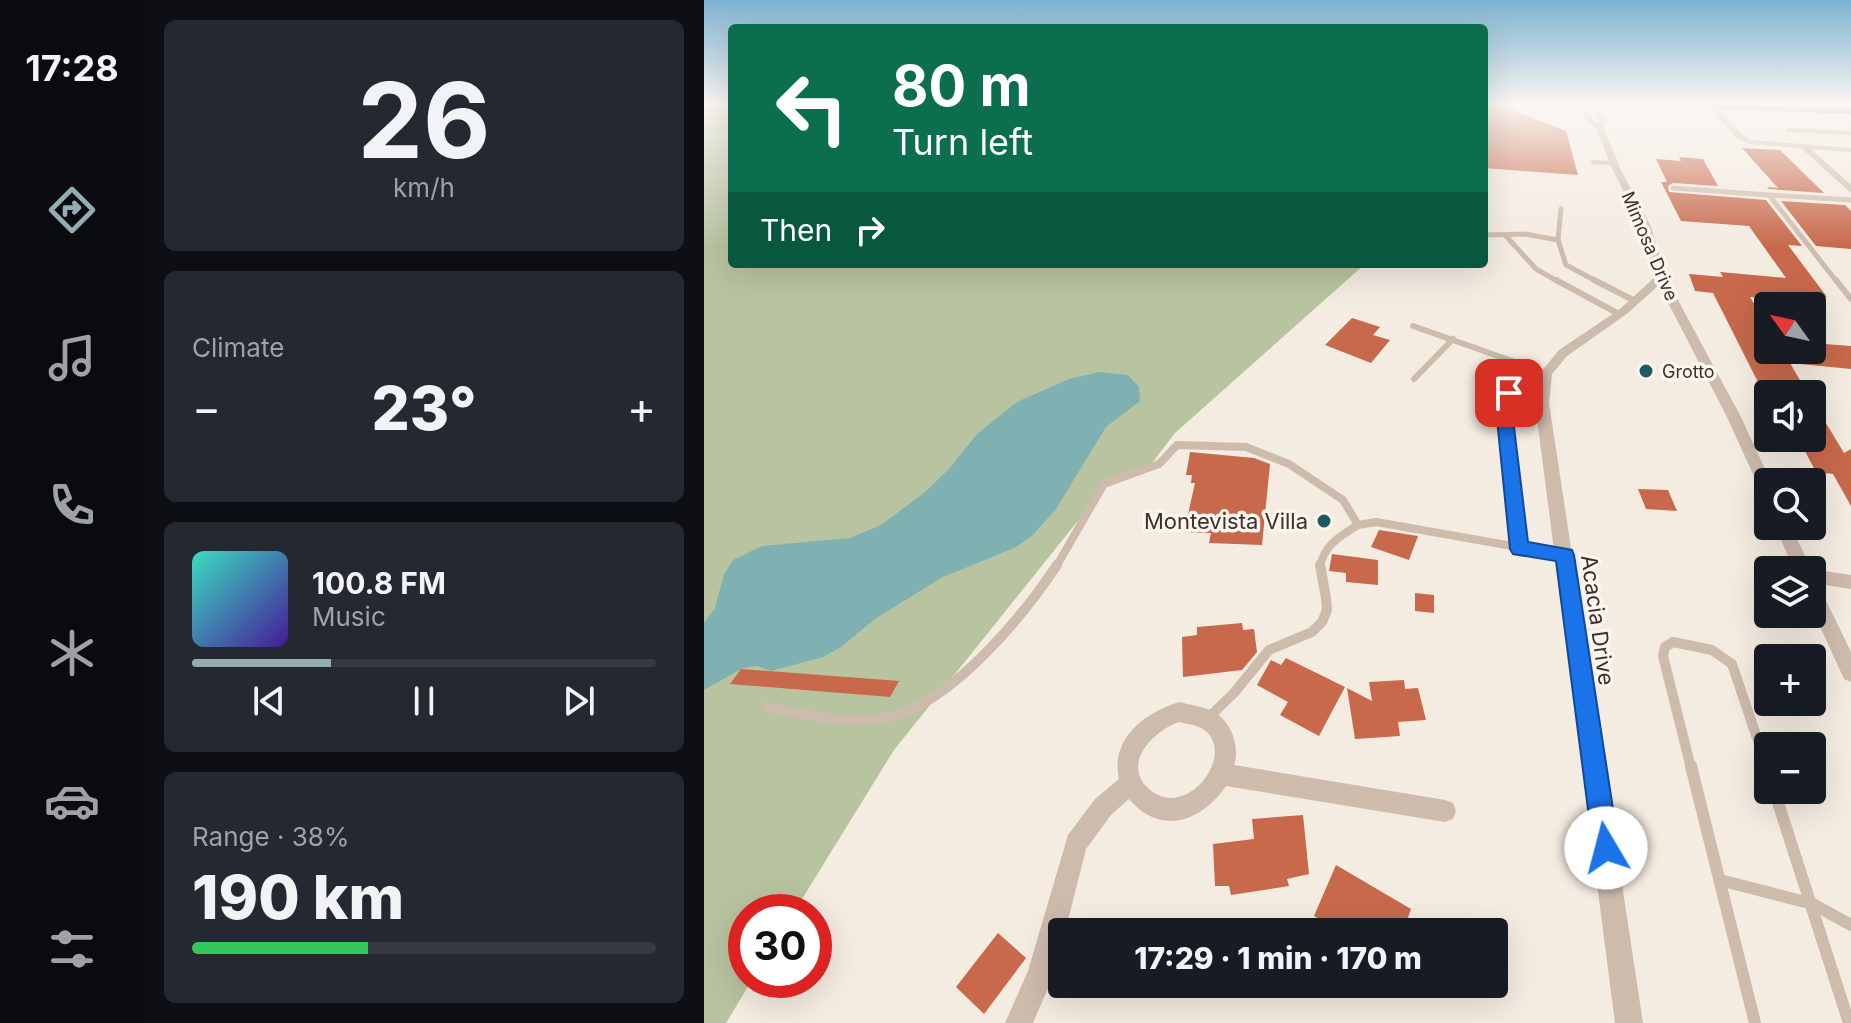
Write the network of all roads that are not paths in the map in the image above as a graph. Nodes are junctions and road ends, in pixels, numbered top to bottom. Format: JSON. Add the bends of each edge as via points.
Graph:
{"nodes":[{"id":1,"x":1608,"y":151,"type":"edge"},
{"id":2,"x":1808,"y":151,"type":"edge"},
{"id":3,"x":1593,"y":162,"type":"dead end"},
{"id":4,"x":1613,"y":163,"type":"junction"},
{"id":5,"x":1673,"y":188,"type":"dead end"},
{"id":6,"x":1851,"y":190,"type":"edge"},
{"id":7,"x":1769,"y":195,"type":"junction"},
{"id":8,"x":1851,"y":200,"type":"edge"},
{"id":9,"x":1561,"y":209,"type":"dead end"},
{"id":10,"x":1488,"y":235,"type":"edge"},
{"id":11,"x":1505,"y":235,"type":"junction"},
{"id":12,"x":1558,"y":240,"type":"junction"},
{"id":13,"x":1566,"y":265,"type":"junction"},
{"id":14,"x":1661,"y":278,"type":"junction"},
{"id":15,"x":1559,"y":281,"type":"junction"},
{"id":16,"x":1851,"y":299,"type":"edge"},
{"id":17,"x":1635,"y":301,"type":"junction"},
{"id":18,"x":1619,"y":314,"type":"junction"},
{"id":19,"x":1413,"y":326,"type":"dead end"},
{"id":20,"x":1453,"y":339,"type":"junction"},
{"id":21,"x":1519,"y":363,"type":"junction"},
{"id":22,"x":1546,"y":373,"type":"junction"},
{"id":23,"x":1414,"y":379,"type":"dead end"},
{"id":24,"x":1757,"y":468,"type":"edge"},
{"id":25,"x":1358,"y":525,"type":"junction"},
{"id":26,"x":1519,"y":549,"type":"junction"},
{"id":27,"x":1565,"y":555,"type":"junction"},
{"id":28,"x":1826,"y":578,"type":"edge"},
{"id":29,"x":1851,"y":582,"type":"edge"},
{"id":30,"x":1826,"y":619,"type":"edge"},
{"id":31,"x":1851,"y":673,"type":"edge"},
{"id":32,"x":766,"y":707,"type":"dead end"},
{"id":33,"x":1207,"y":719,"type":"junction"},
{"id":34,"x":1755,"y":732,"type":"edge"},
{"id":35,"x":1223,"y":774,"type":"junction"},
{"id":36,"x":1132,"y":782,"type":"junction"},
{"id":37,"x":1779,"y":804,"type":"edge"},
{"id":38,"x":1445,"y":811,"type":"dead end"},
{"id":39,"x":1720,"y":880,"type":"junction"},
{"id":40,"x":1813,"y":904,"type":"junction"},
{"id":41,"x":1851,"y":925,"type":"edge"},
{"id":42,"x":1019,"y":1023,"type":"edge"},
{"id":43,"x":1629,"y":1023,"type":"edge"},
{"id":44,"x":1755,"y":1023,"type":"edge"},
{"id":45,"x":1849,"y":1023,"type":"edge"}],
"edges":[{"from":1,"to":4,"type":"street","name":"Mimosa Drive"},
{"from":2,"to":6,"type":"street"},
{"from":3,"to":4,"type":"lane"},
{"from":4,"to":14,"type":"street","name":"Mimosa Drive","via":[[1646,227]]},
{"from":5,"to":7,"type":"lane"},
{"from":7,"to":8,"type":"lane"},
{"from":7,"to":16,"type":"lane"},
{"from":9,"to":12,"type":"lane"},
{"from":10,"to":11,"type":"lane"},
{"from":11,"to":12,"type":"lane"},
{"from":11,"to":15,"type":"lane","via":[[1536,269]]},
{"from":12,"to":13,"type":"lane"},
{"from":13,"to":15,"type":"lane"},
{"from":13,"to":17,"type":"lane"},
{"from":14,"to":17,"type":"street"},
{"from":14,"to":24,"type":"street","name":"Mimosa Drive"},
{"from":15,"to":18,"type":"lane"},
{"from":17,"to":18,"type":"street"},
{"from":18,"to":22,"type":"street","via":[[1563,353]]},
{"from":19,"to":20,"type":"lane"},
{"from":20,"to":21,"type":"lane"},
{"from":20,"to":23,"type":"lane"},
{"from":21,"to":22,"type":"lane"},
{"from":21,"to":26,"type":"lane","via":[[1505,419]]},
{"from":22,"to":27,"type":"street","name":"Acacia Drive","via":[[1542,403]]},
{"from":25,"to":26,"type":"lane","via":[[1376,522]]},
{"from":25,"to":32,"type":"lane","via":[[1343,500],[1289,464],[1246,447],[1177,445],[1151,468],[1104,484],[1068,549],[1023,609],[958,677],[923,704],[896,715],[858,720]]},
{"from":25,"to":33,"type":"lane","via":[[1337,536],[1324,551],[1324,620],[1305,636],[1271,648]]},
{"from":26,"to":27,"type":"lane"},
{"from":27,"to":43,"type":"street","name":"Acacia Drive"},
{"from":28,"to":29,"type":"street"},
{"from":30,"to":31,"type":"street"},
{"from":33,"to":35,"type":"street","via":[[1224,742]]},
{"from":33,"to":36,"type":"street","via":[[1179,712],[1150,723],[1131,750]]},
{"from":34,"to":39,"type":"lane","via":[[1732,664],[1723,654],[1673,642],[1665,647],[1663,656]]},
{"from":35,"to":36,"type":"street","via":[[1201,801],[1185,808],[1152,805]]},
{"from":35,"to":38,"type":"street"},
{"from":36,"to":42,"type":"street","via":[[1103,807],[1076,843],[1041,973]]},
{"from":37,"to":40,"type":"lane"},
{"from":39,"to":40,"type":"lane"},
{"from":39,"to":44,"type":"lane"},
{"from":40,"to":41,"type":"lane"},
{"from":40,"to":45,"type":"lane"}]}
